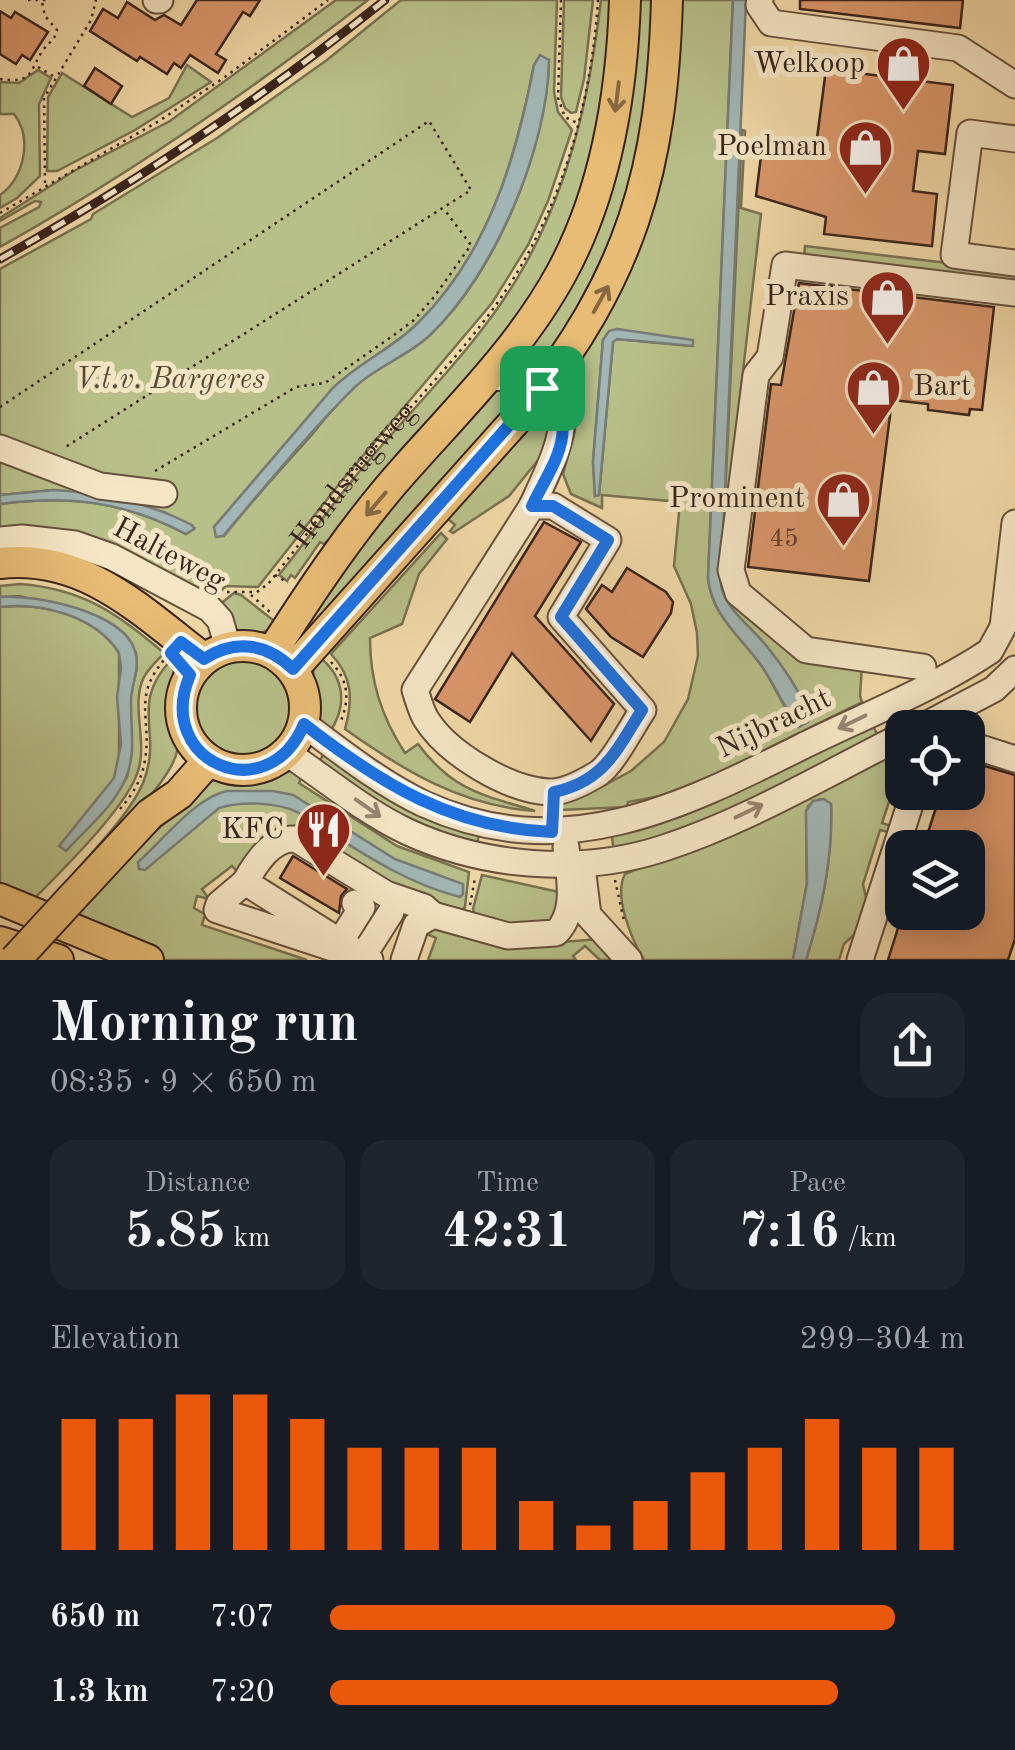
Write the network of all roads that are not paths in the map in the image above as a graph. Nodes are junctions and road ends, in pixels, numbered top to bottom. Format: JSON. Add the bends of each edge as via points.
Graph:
{"nodes":[{"id":1,"x":625,"y":0,"type":"edge"},
{"id":2,"x":666,"y":0,"type":"edge"},
{"id":3,"x":760,"y":0,"type":"edge"},
{"id":4,"x":1015,"y":85,"type":"edge"},
{"id":5,"x":1015,"y":139,"type":"edge"},
{"id":6,"x":1015,"y":263,"type":"edge"},
{"id":7,"x":1015,"y":292,"type":"edge"},
{"id":8,"x":487,"y":377,"type":"junction"},
{"id":9,"x":542,"y":388,"type":"junction"},
{"id":10,"x":0,"y":448,"type":"edge"},
{"id":11,"x":164,"y":494,"type":"dead end"},
{"id":12,"x":532,"y":506,"type":"junction"},
{"id":13,"x":1015,"y":524,"type":"edge"},
{"id":14,"x":0,"y":540,"type":"edge"},
{"id":15,"x":0,"y":563,"type":"edge"},
{"id":16,"x":0,"y":580,"type":"edge"},
{"id":17,"x":1006,"y":646,"type":"edge"},
{"id":18,"x":198,"y":658,"type":"junction"},
{"id":19,"x":282,"y":660,"type":"junction"},
{"id":20,"x":1015,"y":669,"type":"edge"},
{"id":21,"x":925,"y":675,"type":"junction"},
{"id":22,"x":933,"y":710,"type":"edge"},
{"id":23,"x":959,"y":710,"type":"edge"},
{"id":24,"x":304,"y":724,"type":"junction"},
{"id":25,"x":885,"y":744,"type":"edge"},
{"id":26,"x":985,"y":749,"type":"edge"},
{"id":27,"x":201,"y":752,"type":"junction"},
{"id":28,"x":287,"y":753,"type":"junction"},
{"id":29,"x":1015,"y":759,"type":"edge"},
{"id":30,"x":554,"y":792,"type":"junction"},
{"id":31,"x":908,"y":810,"type":"edge"},
{"id":32,"x":559,"y":832,"type":"junction"},
{"id":33,"x":568,"y":862,"type":"junction"},
{"id":34,"x":245,"y":882,"type":"junction"},
{"id":35,"x":0,"y":899,"type":"edge"},
{"id":36,"x":355,"y":903,"type":"dead end"},
{"id":37,"x":391,"y":912,"type":"dead end"},
{"id":38,"x":432,"y":916,"type":"junction"},
{"id":39,"x":0,"y":942,"type":"edge"},
{"id":40,"x":340,"y":942,"type":"junction"},
{"id":41,"x":367,"y":959,"type":"edge"},
{"id":42,"x":15,"y":960,"type":"edge"},
{"id":43,"x":58,"y":960,"type":"edge"},
{"id":44,"x":148,"y":960,"type":"edge"},
{"id":45,"x":404,"y":960,"type":"edge"},
{"id":46,"x":629,"y":960,"type":"edge"},
{"id":47,"x":860,"y":960,"type":"edge"}],
"edges":[{"from":1,"to":8,"type":"main road","name":"Hondsrugweg","one_way":true,"via":[[616,110],[586,218],[540,308]]},
{"from":9,"to":2,"type":"main road","one_way":true,"via":[[609,284],[639,208],[658,116]]},
{"from":3,"to":4,"type":"street","via":[[771,23],[958,48]]},
{"from":5,"to":6,"type":"street","via":[[970,134],[954,256]]},
{"from":7,"to":21,"type":"street","via":[[785,265],[770,357],[756,375],[731,570],[738,594],[806,650]]},
{"from":8,"to":9,"type":"street"},
{"from":8,"to":19,"type":"main road","name":"Hondsrugweg","one_way":true,"via":[[353,532]]},
{"from":9,"to":12,"type":"street","via":[[558,402],[564,422]]},
{"from":9,"to":19,"type":"main road"},
{"from":10,"to":11,"type":"street","via":[[100,486]]},
{"from":12,"to":30,"type":"street","via":[[415,690],[425,718],[450,747],[512,783]]},
{"from":12,"to":30,"type":"street","via":[[553,506],[608,540],[561,617],[642,710],[602,771]]},
{"from":13,"to":17,"type":"street","name":"Nijbracht","via":[[1002,627]]},
{"from":14,"to":18,"type":"street","name":"Halteweg","via":[[75,544],[210,609],[220,620]]},
{"from":15,"to":18,"type":"main road","via":[[54,566],[99,580]]},
{"from":16,"to":18,"type":"main road","via":[[42,580],[92,594]]},
{"from":17,"to":21,"type":"street","name":"Nijbracht"},
{"from":18,"to":19,"type":"main road","via":[[258,646]]},
{"from":18,"to":27,"type":"main road","via":[[181,710],[184,729]]},
{"from":19,"to":24,"type":"main road","via":[[302,686]]},
{"from":20,"to":23,"type":"street"},
{"from":21,"to":22,"type":"street"},
{"from":21,"to":32,"type":"street","name":"Nijbracht","one_way":true,"via":[[710,793],[626,822]]},
{"from":24,"to":28,"type":"main road"},
{"from":24,"to":32,"type":"street","name":"Nijbracht","via":[[424,804],[485,824]]},
{"from":33,"to":25,"type":"street","one_way":true,"via":[[659,850]]},
{"from":26,"to":29,"type":"street"},
{"from":27,"to":28,"type":"main road","via":[[224,767],[258,769]]},
{"from":27,"to":42,"type":"main road","bridge":true,"via":[[165,783],[150,814]]},
{"from":28,"to":33,"type":"street","one_way":true,"via":[[382,818],[435,843],[491,859]]},
{"from":30,"to":32,"type":"street"},
{"from":31,"to":47,"type":"street"},
{"from":32,"to":33,"type":"street"},
{"from":33,"to":38,"type":"street","via":[[570,905],[556,933],[508,936]]},
{"from":33,"to":46,"type":"street","via":[[582,873],[588,915]]},
{"from":34,"to":38,"type":"street","via":[[275,842],[296,839]]},
{"from":34,"to":40,"type":"street"},
{"from":34,"to":41,"type":"street","via":[[217,910]]},
{"from":35,"to":44,"type":"main road"},
{"from":36,"to":40,"type":"street","via":[[362,907]]},
{"from":37,"to":41,"type":"street"},
{"from":38,"to":45,"type":"street","via":[[416,925]]},
{"from":39,"to":43,"type":"main road"},
{"from":40,"to":41,"type":"street"}]}
